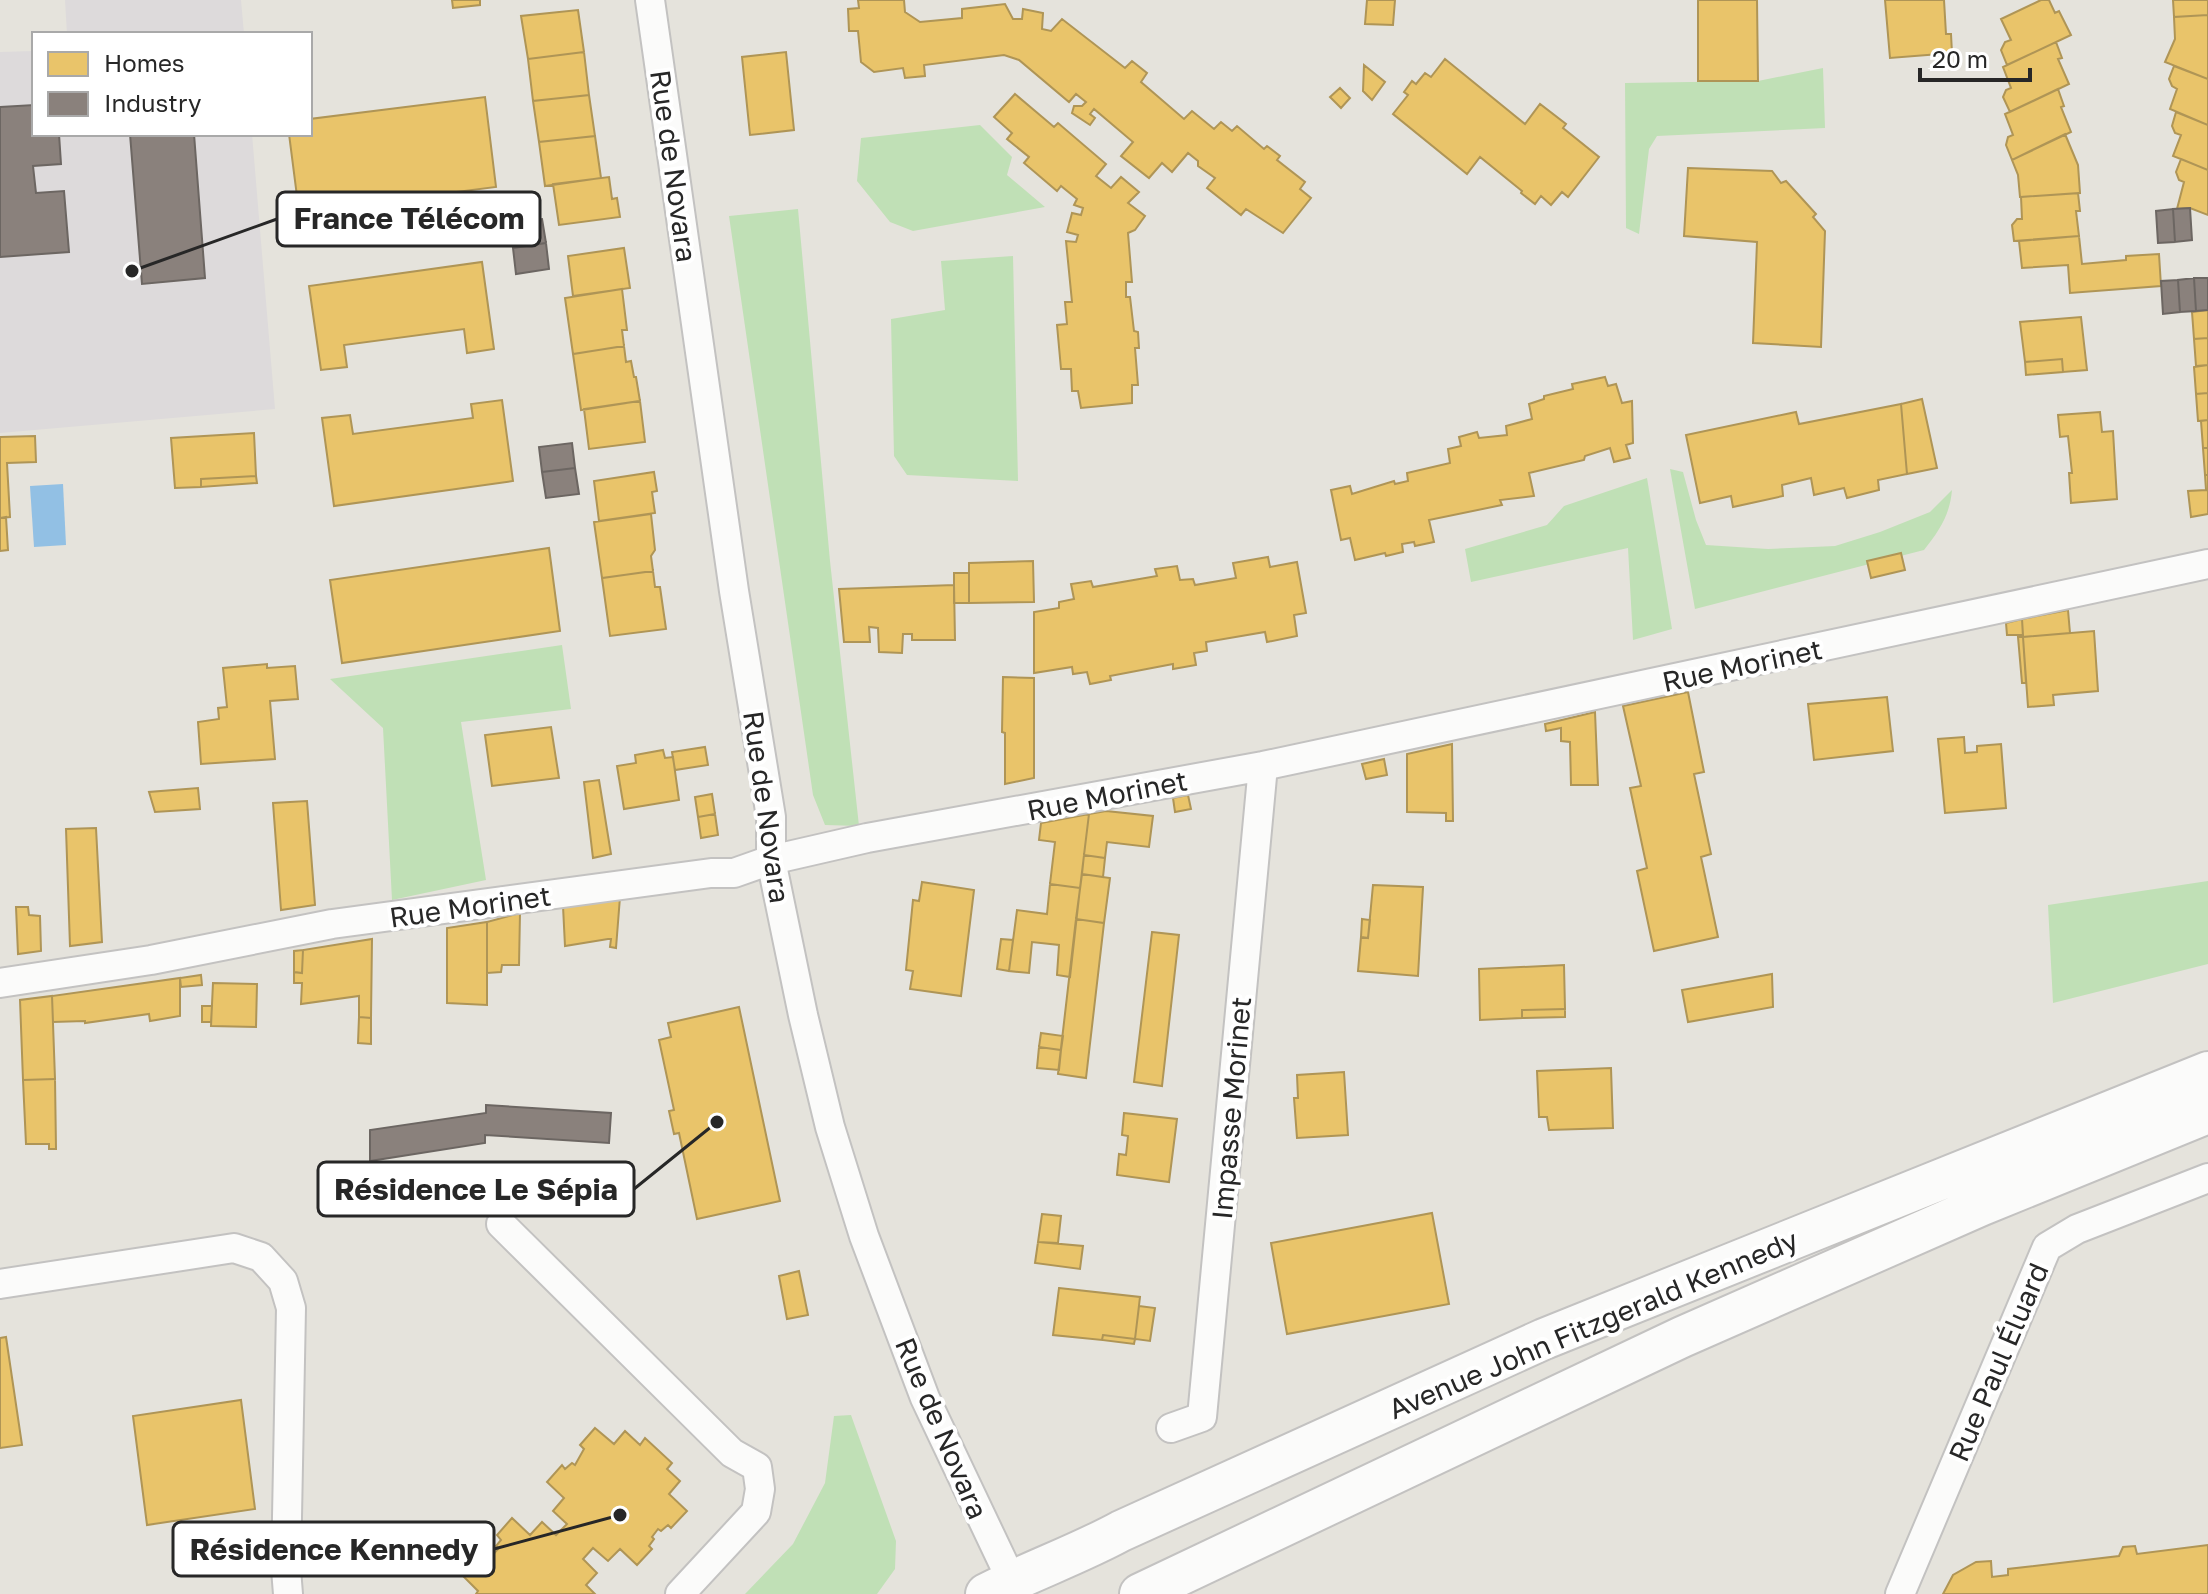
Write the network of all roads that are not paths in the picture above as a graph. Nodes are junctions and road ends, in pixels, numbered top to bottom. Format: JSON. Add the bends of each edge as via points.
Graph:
{"nodes":[{"id":1,"x":650,"y":0,"type":"edge"},
{"id":2,"x":2208,"y":564,"type":"edge"},
{"id":3,"x":1263,"y":766,"type":"junction"},
{"id":4,"x":771,"y":860,"type":"junction"},
{"id":5,"x":0,"y":983,"type":"edge"},
{"id":6,"x":2208,"y":1072,"type":"edge"},
{"id":7,"x":2208,"y":1113,"type":"edge"},
{"id":8,"x":2208,"y":1178,"type":"edge"},
{"id":9,"x":501,"y":1224,"type":"dead end"},
{"id":10,"x":0,"y":1284,"type":"edge"},
{"id":11,"x":1171,"y":1428,"type":"dead end"},
{"id":12,"x":1005,"y":1590,"type":"edge"},
{"id":13,"x":288,"y":1594,"type":"edge"},
{"id":14,"x":680,"y":1594,"type":"edge"},
{"id":15,"x":1140,"y":1594,"type":"edge"},
{"id":16,"x":1900,"y":1594,"type":"edge"}],
"edges":[{"from":1,"to":4,"type":"street","name":"Rue de Novara","via":[[771,817]]},
{"from":2,"to":3,"type":"street","name":"Rue Morinet"},
{"from":3,"to":4,"type":"street","name":"Rue Morinet"},
{"from":3,"to":11,"type":"street","name":"Impasse Morinet","via":[[1202,1417]]},
{"from":4,"to":5,"type":"street","name":"Rue Morinet","via":[[734,873],[332,924]]},
{"from":4,"to":12,"type":"street","name":"Rue de Novara","via":[[830,1127],[864,1236]]},
{"from":6,"to":12,"type":"main road","name":"Avenue John Fitzgerald Kennedy","via":[[1544,1339],[1135,1524]]},
{"from":7,"to":15,"type":"main road","name":"Avenue John Fitzgerald Kennedy","via":[[1682,1337]]},
{"from":8,"to":16,"type":"street","name":"Rue Paul Éluard","via":[[2077,1229],[2047,1247]]},
{"from":9,"to":14,"type":"street","via":[[732,1453],[757,1467],[756,1512]]},
{"from":10,"to":13,"type":"street","via":[[234,1248],[261,1257],[283,1281],[291,1308]]}]}
